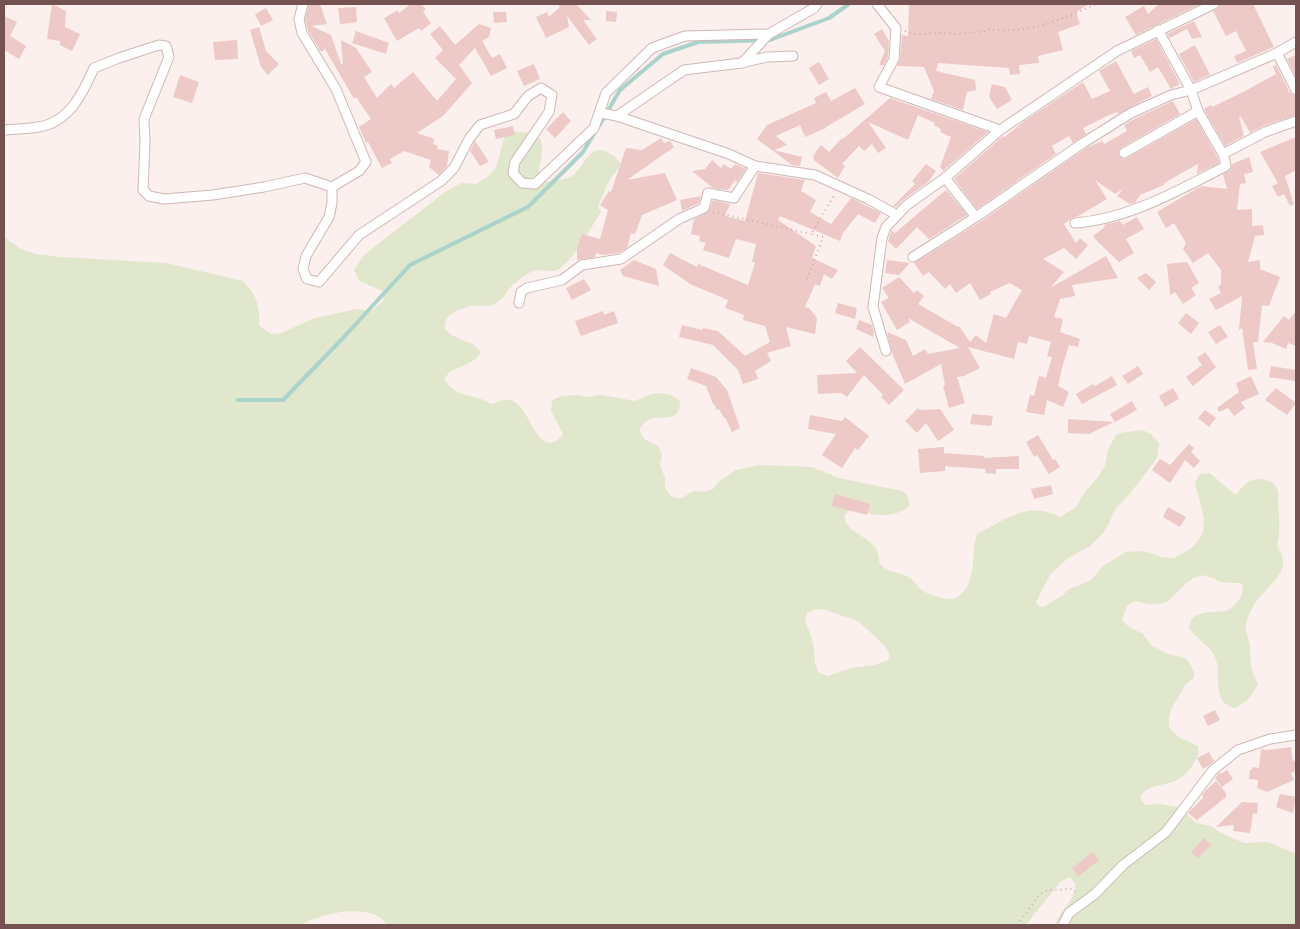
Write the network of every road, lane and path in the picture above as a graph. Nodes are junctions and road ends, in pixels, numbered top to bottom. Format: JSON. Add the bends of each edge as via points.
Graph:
{"nodes":[{"id":1,"x":303,"y":4,"type":"edge"},
{"id":2,"x":817,"y":4,"type":"edge"},
{"id":3,"x":877,"y":4,"type":"edge"},
{"id":4,"x":1096,"y":4,"type":"edge"},
{"id":5,"x":1214,"y":4,"type":"edge"},
{"id":6,"x":896,"y":28,"type":"junction"},
{"id":7,"x":1158,"y":30,"type":"junction"},
{"id":8,"x":769,"y":34,"type":"junction"},
{"id":9,"x":1296,"y":42,"type":"edge"},
{"id":10,"x":1277,"y":53,"type":"junction"},
{"id":11,"x":793,"y":56,"type":"dead end"},
{"id":12,"x":741,"y":63,"type":"junction"},
{"id":13,"x":1191,"y":90,"type":"junction"},
{"id":14,"x":1296,"y":90,"type":"edge"},
{"id":15,"x":1198,"y":111,"type":"junction"},
{"id":16,"x":601,"y":113,"type":"junction"},
{"id":17,"x":617,"y":116,"type":"junction"},
{"id":18,"x":1296,"y":121,"type":"edge"},
{"id":19,"x":4,"y":130,"type":"edge"},
{"id":20,"x":1000,"y":130,"type":"junction"},
{"id":21,"x":1124,"y":153,"type":"dead end"},
{"id":22,"x":1223,"y":154,"type":"junction"},
{"id":23,"x":755,"y":166,"type":"junction"},
{"id":24,"x":944,"y":178,"type":"junction"},
{"id":25,"x":840,"y":186,"type":"junction"},
{"id":26,"x":332,"y":188,"type":"junction"},
{"id":27,"x":704,"y":208,"type":"junction"},
{"id":28,"x":897,"y":214,"type":"junction"},
{"id":29,"x":976,"y":217,"type":"junction"},
{"id":30,"x":1075,"y":223,"type":"dead end"},
{"id":31,"x":811,"y":234,"type":"junction"},
{"id":32,"x":913,"y":257,"type":"dead end"},
{"id":33,"x":807,"y":279,"type":"dead end"},
{"id":34,"x":519,"y":303,"type":"dead end"},
{"id":35,"x":886,"y":351,"type":"dead end"},
{"id":36,"x":1296,"y":735,"type":"edge"},
{"id":37,"x":1083,"y":902,"type":"junction"},
{"id":38,"x":1017,"y":925,"type":"edge"},
{"id":39,"x":1063,"y":925,"type":"edge"}],
"edges":[{"from":1,"to":26,"type":"street","via":[[302,33],[336,89],[366,162],[359,171]]},
{"from":2,"to":8,"type":"street"},
{"from":3,"to":6,"type":"street"},
{"from":4,"to":6,"type":"path","via":[[1076,14],[1015,30],[912,34]]},
{"from":5,"to":7,"type":"street"},
{"from":6,"to":20,"type":"street","via":[[894,59],[879,87]]},
{"from":7,"to":13,"type":"street"},
{"from":7,"to":20,"type":"street","via":[[1116,51]]},
{"from":8,"to":12,"type":"street"},
{"from":8,"to":16,"type":"street","via":[[685,36],[652,48],[606,93]]},
{"from":9,"to":10,"type":"street"},
{"from":10,"to":13,"type":"street"},
{"from":10,"to":14,"type":"street"},
{"from":11,"to":12,"type":"street"},
{"from":12,"to":17,"type":"street","via":[[684,70]]},
{"from":13,"to":15,"type":"street"},
{"from":13,"to":29,"type":"street","via":[[1131,113]]},
{"from":15,"to":21,"type":"street"},
{"from":15,"to":22,"type":"street"},
{"from":16,"to":17,"type":"street"},
{"from":16,"to":26,"type":"street","via":[[594,128],[535,184],[522,183],[513,173],[515,162],[548,112],[552,95],[541,88],[528,96],[514,114],[480,125],[454,168],[441,181],[359,235],[319,282],[307,279],[303,269],[306,256],[328,217]]},
{"from":17,"to":23,"type":"street"},
{"from":18,"to":22,"type":"street"},
{"from":19,"to":26,"type":"street","via":[[40,127],[61,118],[77,102],[94,68],[159,45],[166,46],[169,57],[144,119],[143,190],[149,196],[164,199],[213,195],[305,178]]},
{"from":20,"to":24,"type":"street"},
{"from":22,"to":30,"type":"street","via":[[1226,166],[1187,186],[1096,222]]},
{"from":23,"to":25,"type":"street","via":[[815,175]]},
{"from":23,"to":27,"type":"street","via":[[734,198],[708,193]]},
{"from":24,"to":28,"type":"street"},
{"from":24,"to":29,"type":"street"},
{"from":25,"to":28,"type":"street"},
{"from":25,"to":31,"type":"path"},
{"from":27,"to":31,"type":"path","via":[[722,215]]},
{"from":27,"to":34,"type":"street","via":[[679,219],[621,259],[582,265],[562,280],[527,288],[521,292]]},
{"from":28,"to":35,"type":"street","via":[[882,238],[873,307]]},
{"from":29,"to":32,"type":"street"},
{"from":31,"to":33,"type":"path","via":[[823,237]]},
{"from":36,"to":37,"type":"street","via":[[1270,739],[1238,750],[1213,770],[1166,832]]},
{"from":37,"to":38,"type":"path","via":[[1073,889],[1048,890],[1040,894]]},
{"from":37,"to":39,"type":"street","via":[[1069,913]]}]}
